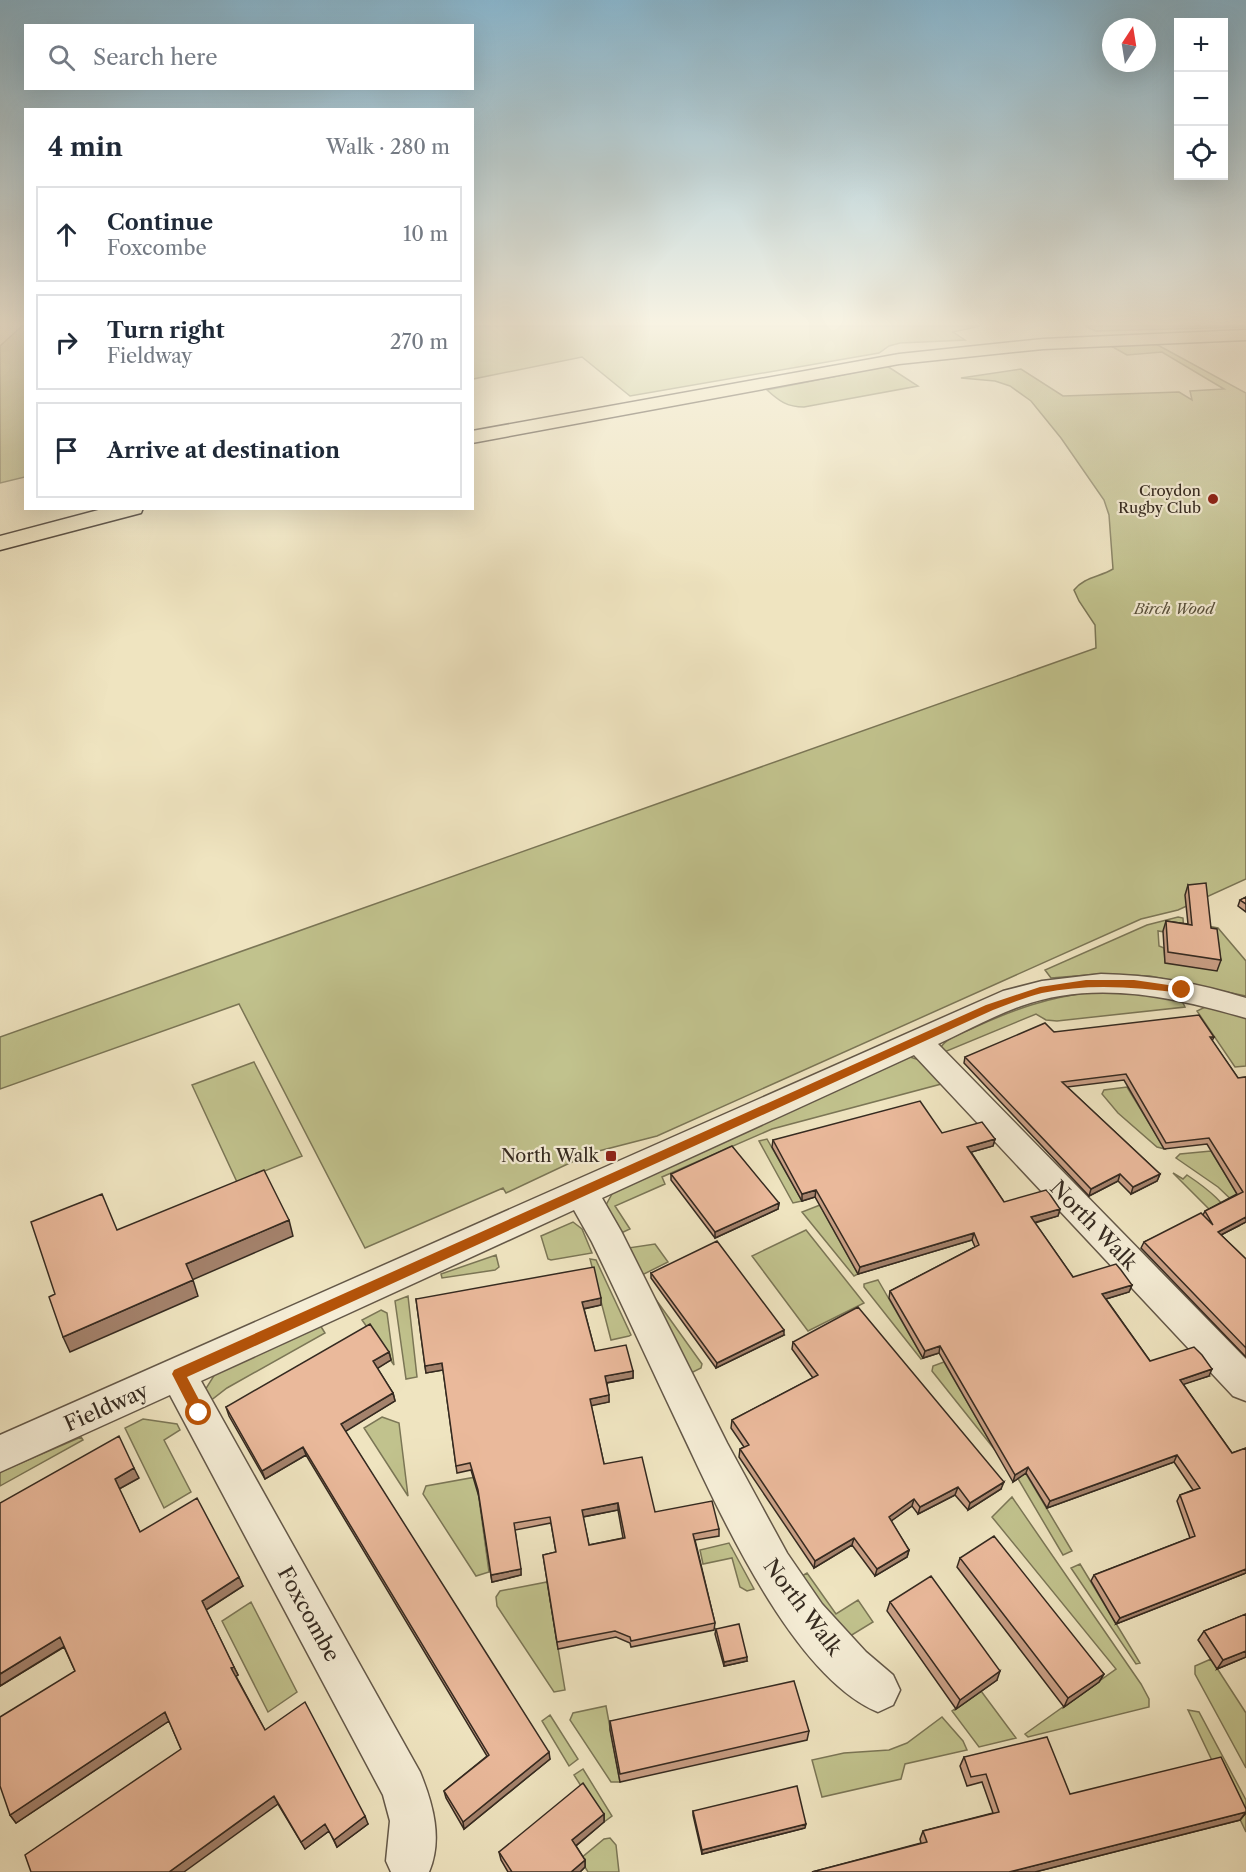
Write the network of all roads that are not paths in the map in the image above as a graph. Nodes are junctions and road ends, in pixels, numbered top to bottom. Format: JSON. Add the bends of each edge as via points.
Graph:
{"nodes":[{"id":1,"x":598,"y":413,"type":"edge"},
{"id":2,"x":474,"y":437,"type":"edge"},
{"id":3,"x":125,"y":510,"type":"edge"},
{"id":4,"x":0,"y":543,"type":"edge"},
{"id":5,"x":1246,"y":1008,"type":"edge"},
{"id":6,"x":917,"y":1040,"type":"junction"},
{"id":7,"x":580,"y":1192,"type":"junction"},
{"id":8,"x":178,"y":1374,"type":"junction"},
{"id":9,"x":1246,"y":1384,"type":"edge"},
{"id":10,"x":0,"y":1454,"type":"edge"},
{"id":11,"x":878,"y":1689,"type":"dead end"},
{"id":12,"x":410,"y":1861,"type":"dead end"}],
"edges":[{"from":1,"to":2,"type":"main road"},
{"from":3,"to":4,"type":"main road"},
{"from":5,"to":6,"type":"street","name":"Fieldway","via":[[1158,986],[1086,983],[1013,998]]},
{"from":6,"to":7,"type":"street","name":"Fieldway"},
{"from":6,"to":9,"type":"street","name":"North Walk"},
{"from":7,"to":8,"type":"street","name":"Fieldway"},
{"from":7,"to":11,"type":"street","name":"North Walk","via":[[770,1567],[824,1641]]},
{"from":8,"to":10,"type":"street","name":"Fieldway"},
{"from":8,"to":12,"type":"street","name":"Foxcombe","via":[[404,1788],[413,1821]]}]}
